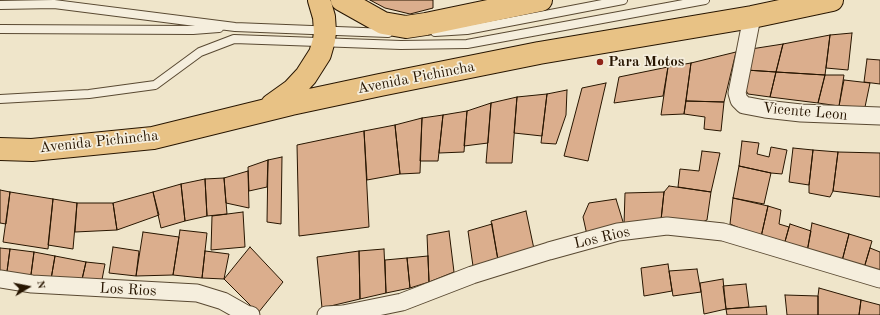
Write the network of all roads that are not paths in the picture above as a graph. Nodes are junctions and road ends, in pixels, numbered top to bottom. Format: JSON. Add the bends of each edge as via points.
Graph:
{"nodes":[{"id":1,"x":319,"y":0,"type":"edge"},
{"id":2,"x":342,"y":0,"type":"edge"},
{"id":3,"x":541,"y":0,"type":"edge"},
{"id":4,"x":623,"y":0,"type":"edge"},
{"id":5,"x":705,"y":0,"type":"edge"},
{"id":6,"x":832,"y":0,"type":"edge"},
{"id":7,"x":0,"y":5,"type":"edge"},
{"id":8,"x":752,"y":17,"type":"junction"},
{"id":9,"x":235,"y":26,"type":"junction"},
{"id":10,"x":0,"y":29,"type":"edge"},
{"id":11,"x":324,"y":36,"type":"junction"},
{"id":12,"x":0,"y":99,"type":"edge"},
{"id":13,"x":266,"y":109,"type":"junction"},
{"id":14,"x":880,"y":116,"type":"edge"},
{"id":15,"x":0,"y":149,"type":"edge"},
{"id":16,"x":0,"y":279,"type":"edge"},
{"id":17,"x":880,"y":279,"type":"edge"},
{"id":18,"x":251,"y":315,"type":"edge"},
{"id":19,"x":326,"y":315,"type":"edge"}],
"edges":[{"from":1,"to":11,"type":"main road","via":[[324,17]]},
{"from":2,"to":3,"type":"main road","via":[[383,23],[406,27]]},
{"from":4,"to":11,"type":"lane","via":[[467,30]]},
{"from":5,"to":11,"type":"lane","via":[[467,44],[400,45]]},
{"from":6,"to":8,"type":"main road","name":"Avenida Pichincha"},
{"from":7,"to":9,"type":"lane","via":[[54,4]]},
{"from":8,"to":13,"type":"main road","name":"Avenida Pichincha","via":[[539,53]]},
{"from":8,"to":14,"type":"street","name":"Vicente Leon","via":[[737,93],[744,105],[801,113]]},
{"from":9,"to":10,"type":"lane","via":[[193,30]]},
{"from":9,"to":11,"type":"lane"},
{"from":11,"to":12,"type":"lane","via":[[234,39],[200,52],[155,85],[89,94]]},
{"from":11,"to":13,"type":"main road","via":[[320,54],[306,76],[293,90]]},
{"from":13,"to":15,"type":"main road","name":"Avenida Pichincha","via":[[153,138],[32,150]]},
{"from":16,"to":18,"type":"street","name":"Los Rios","via":[[32,284],[197,293],[224,301]]},
{"from":17,"to":19,"type":"street","name":"Los Rios","via":[[723,232],[667,226],[618,232],[549,251],[472,275],[402,302]]}]}
